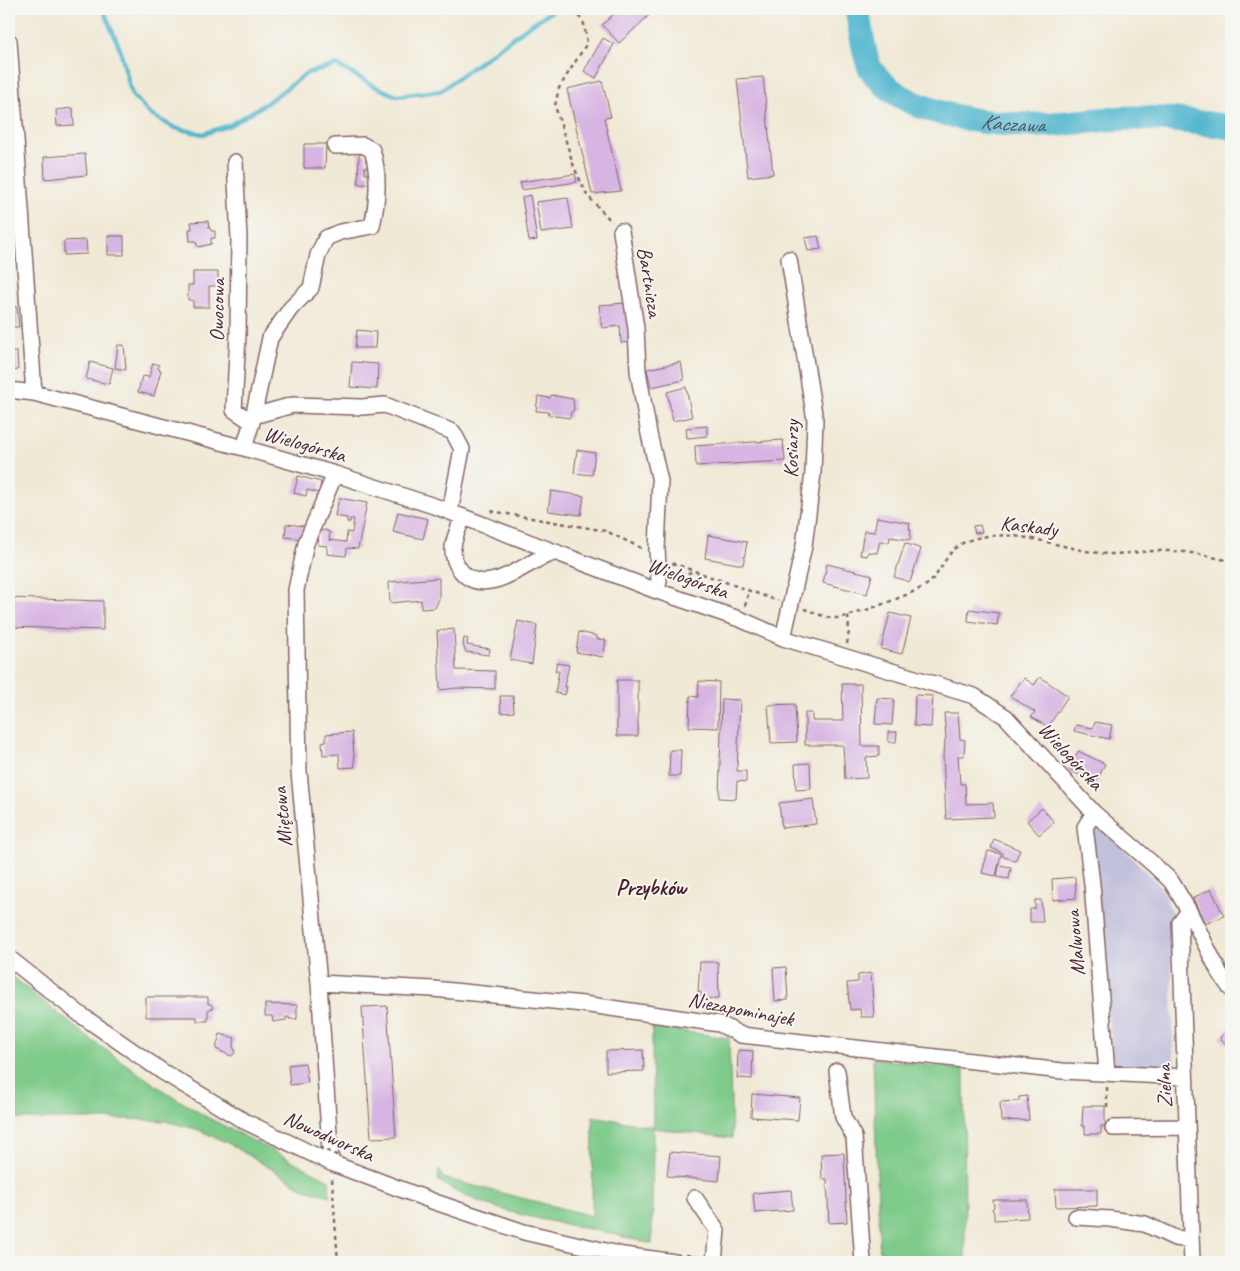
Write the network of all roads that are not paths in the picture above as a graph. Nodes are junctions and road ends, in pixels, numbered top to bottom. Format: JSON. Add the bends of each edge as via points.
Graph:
{"nodes":[{"id":1,"x":9,"y":41,"type":"edge"},
{"id":2,"x":11,"y":113,"type":"edge"},
{"id":3,"x":335,"y":146,"type":"dead end"},
{"id":4,"x":235,"y":162,"type":"dead end"},
{"id":5,"x":621,"y":231,"type":"road end"},
{"id":6,"x":789,"y":259,"type":"dead end"},
{"id":7,"x":9,"y":390,"type":"edge"},
{"id":8,"x":34,"y":393,"type":"junction"},
{"id":9,"x":252,"y":419,"type":"junction"},
{"id":10,"x":244,"y":448,"type":"junction"},
{"id":11,"x":335,"y":474,"type":"junction"},
{"id":12,"x":456,"y":514,"type":"junction"},
{"id":13,"x":556,"y":552,"type":"junction"},
{"id":14,"x":658,"y":586,"type":"junction"},
{"id":15,"x":783,"y":638,"type":"junction"},
{"id":16,"x":1094,"y":813,"type":"junction"},
{"id":17,"x":1189,"y":911,"type":"junction"},
{"id":18,"x":9,"y":958,"type":"edge"},
{"id":19,"x":319,"y":983,"type":"junction"},
{"id":20,"x":1231,"y":989,"type":"edge"},
{"id":21,"x":837,"y":1072,"type":"dead end"},
{"id":22,"x":1107,"y":1073,"type":"junction"},
{"id":23,"x":1185,"y":1077,"type":"junction"},
{"id":24,"x":1186,"y":1126,"type":"junction"},
{"id":25,"x":1113,"y":1128,"type":"dead end"},
{"id":26,"x":336,"y":1160,"type":"junction"},
{"id":27,"x":695,"y":1198,"type":"dead end"},
{"id":28,"x":1076,"y":1218,"type":"dead end"},
{"id":29,"x":1191,"y":1240,"type":"junction"},
{"id":30,"x":675,"y":1262,"type":"edge"},
{"id":31,"x":714,"y":1262,"type":"edge"},
{"id":32,"x":863,"y":1262,"type":"edge"},
{"id":33,"x":1192,"y":1262,"type":"edge"}],
"edges":[{"from":1,"to":2,"type":"street"},
{"from":2,"to":8,"type":"street"},
{"from":3,"to":9,"type":"street","via":[[363,145],[372,150],[377,167],[378,200],[372,226],[326,238],[318,255],[311,288],[291,308],[270,338]]},
{"from":4,"to":9,"type":"street","name":"Owocowa","via":[[239,248],[234,410]]},
{"from":5,"to":14,"type":"street","name":"Bartnicza","via":[[636,328],[638,371],[660,481]]},
{"from":6,"to":15,"type":"street","name":"Kosiarzy","via":[[815,420],[813,473],[804,546]]},
{"from":7,"to":8,"type":"street","name":"Wielogórska"},
{"from":8,"to":10,"type":"street","name":"Wielogórska"},
{"from":9,"to":10,"type":"street"},
{"from":9,"to":12,"type":"street","via":[[262,412],[293,405],[385,405],[453,432],[462,449]]},
{"from":10,"to":11,"type":"street","name":"Wielogórska"},
{"from":11,"to":12,"type":"street","name":"Wielogórska"},
{"from":11,"to":19,"type":"street","name":"Miętowa","via":[[306,543],[296,590],[299,772]]},
{"from":12,"to":13,"type":"street","name":"Wielogórska"},
{"from":12,"to":13,"type":"street","via":[[452,547],[455,564],[466,577],[479,583],[499,579]]},
{"from":13,"to":14,"type":"street","name":"Wielogórska"},
{"from":14,"to":15,"type":"street","name":"Wielogórska"},
{"from":15,"to":16,"type":"street","name":"Wielogórska","via":[[974,696],[1006,717]]},
{"from":16,"to":17,"type":"street","name":"Wielogórska","via":[[1170,881]]},
{"from":16,"to":22,"type":"street","name":"Malwowa","via":[[1084,827],[1092,884]]},
{"from":17,"to":20,"type":"street","name":"Wielogórska","via":[[1220,974]]},
{"from":17,"to":23,"type":"street","name":"Zielna","via":[[1180,923]]},
{"from":18,"to":26,"type":"street","name":"Nowodworska","via":[[81,1015],[163,1072],[244,1121]]},
{"from":19,"to":22,"type":"street","name":"Niezapominajek","via":[[433,989],[583,1004],[720,1024],[741,1035],[1062,1071]]},
{"from":19,"to":26,"type":"street","name":"Miętowa"},
{"from":21,"to":32,"type":"street","via":[[843,1117],[854,1138]]},
{"from":22,"to":23,"type":"street","name":"Niezapominajek"},
{"from":23,"to":24,"type":"street","name":"Zielna"},
{"from":24,"to":25,"type":"street"},
{"from":24,"to":29,"type":"street","name":"Zielna"},
{"from":26,"to":30,"type":"street","name":"Nowodworska","via":[[435,1202],[524,1232],[624,1255]]},
{"from":27,"to":31,"type":"street","via":[[717,1230]]},
{"from":28,"to":29,"type":"street","via":[[1145,1224],[1175,1238]]},
{"from":29,"to":33,"type":"street","name":"Zielna"}]}
